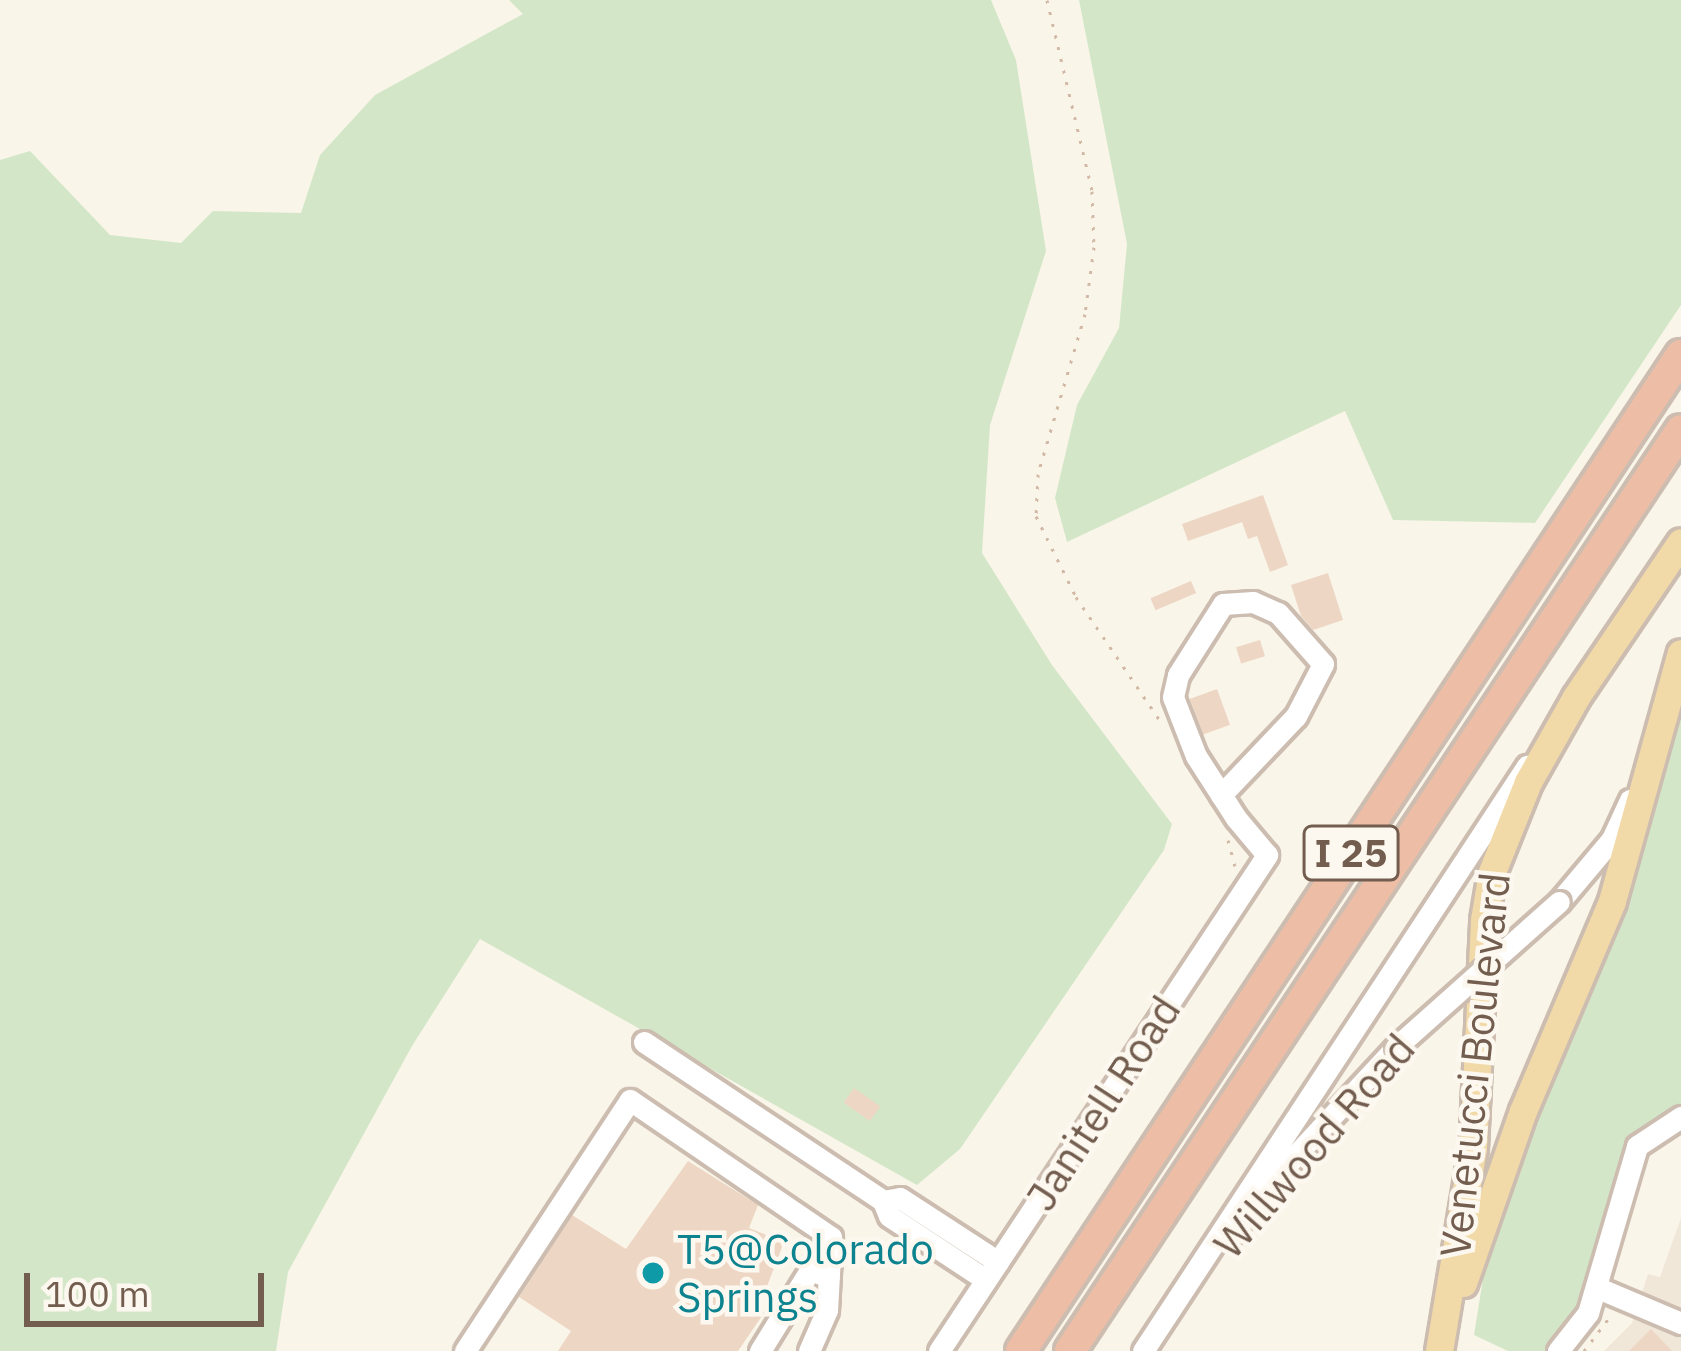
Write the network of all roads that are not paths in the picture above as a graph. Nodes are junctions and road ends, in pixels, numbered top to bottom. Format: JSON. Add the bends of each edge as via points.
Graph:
{"nodes":[{"id":1,"x":1681,"y":355,"type":"edge"},
{"id":2,"x":1681,"y":430,"type":"edge"},
{"id":3,"x":1681,"y":542,"type":"edge"},
{"id":4,"x":1681,"y":653,"type":"edge"},
{"id":5,"x":1576,"y":697,"type":"junction"},
{"id":6,"x":1667,"y":701,"type":"junction"},
{"id":7,"x":1221,"y":795,"type":"junction"},
{"id":8,"x":644,"y":1042,"type":"dead end"},
{"id":9,"x":1681,"y":1117,"type":"edge"},
{"id":10,"x":992,"y":1271,"type":"junction"},
{"id":11,"x":829,"y":1277,"type":"junction"},
{"id":12,"x":1598,"y":1288,"type":"junction"},
{"id":13,"x":1171,"y":1310,"type":"junction"},
{"id":14,"x":1681,"y":1323,"type":"edge"},
{"id":15,"x":465,"y":1351,"type":"edge"},
{"id":16,"x":760,"y":1351,"type":"edge"},
{"id":17,"x":809,"y":1351,"type":"edge"},
{"id":18,"x":939,"y":1351,"type":"edge"},
{"id":19,"x":1021,"y":1351,"type":"edge"},
{"id":20,"x":1070,"y":1351,"type":"edge"},
{"id":21,"x":1143,"y":1351,"type":"edge"},
{"id":22,"x":1439,"y":1351,"type":"edge"},
{"id":23,"x":1558,"y":1351,"type":"edge"}],
"edges":[{"from":1,"to":19,"type":"highway","number":"I 25"},
{"from":2,"to":20,"type":"highway","number":"I 25"},
{"from":3,"to":5,"type":"main road","name":"Venetucci Boulevard"},
{"from":4,"to":6,"type":"main road","name":"Venetucci Boulevard"},
{"from":5,"to":13,"type":"street","name":"Willwood Road"},
{"from":5,"to":22,"type":"main road","name":"Venetucci Boulevard","via":[[1520,797],[1492,872],[1473,1148]]},
{"from":6,"to":13,"type":"street","name":"Willwood Road","bridge":true,"via":[[1612,839],[1559,902],[1396,1047],[1268,1186]]},
{"from":6,"to":22,"type":"main road","name":"Venetucci Boulevard","via":[[1612,901],[1522,1112]]},
{"from":7,"to":7,"type":"street","via":[[1182,730],[1173,697],[1178,675],[1223,604],[1253,602],[1278,613],[1323,664],[1297,716]]},
{"from":7,"to":10,"type":"street","name":"Janitell Road","via":[[1267,855]]},
{"from":8,"to":10,"type":"street","via":[[883,1201],[889,1216]]},
{"from":9,"to":12,"type":"street","via":[[1636,1146]]},
{"from":10,"to":18,"type":"street","name":"Janitell Road"},
{"from":11,"to":15,"type":"street","via":[[831,1237],[630,1100]]},
{"from":11,"to":16,"type":"street","via":[[810,1270]]},
{"from":11,"to":17,"type":"street"},
{"from":12,"to":14,"type":"street"},
{"from":12,"to":23,"type":"street"},
{"from":13,"to":21,"type":"street","name":"Willwood Road"}]}
